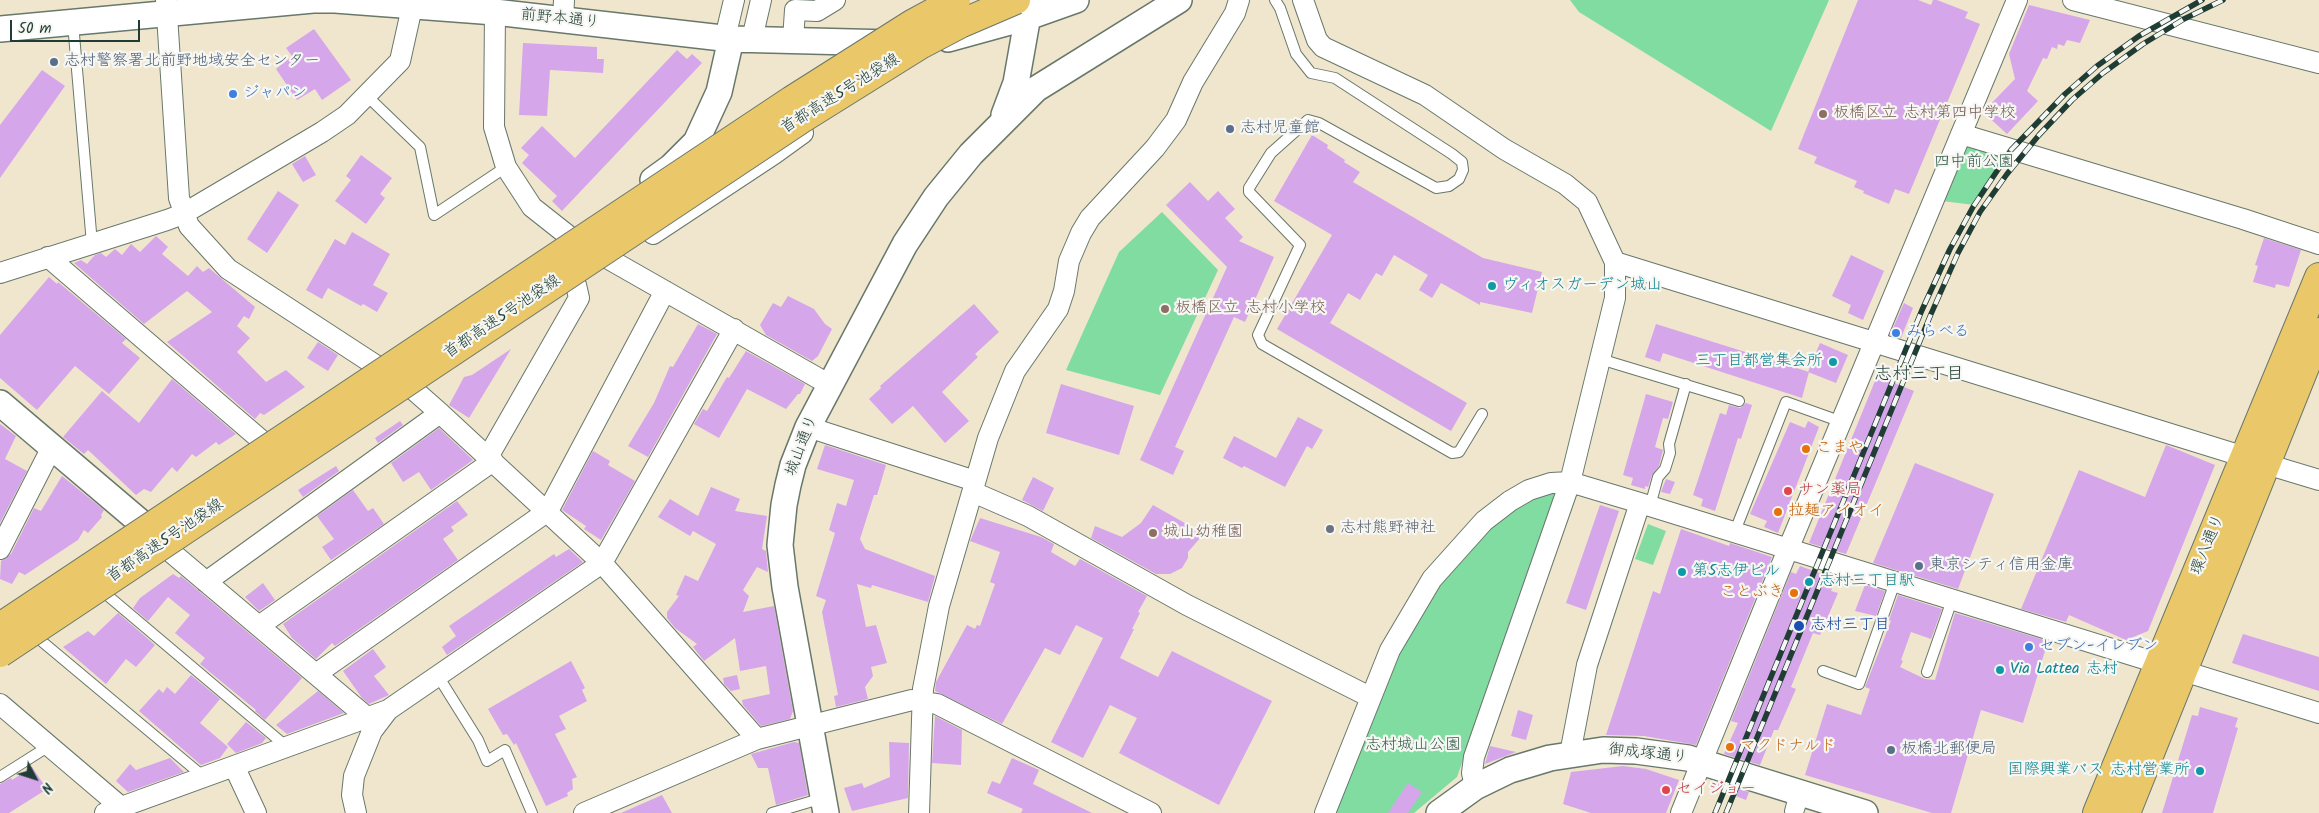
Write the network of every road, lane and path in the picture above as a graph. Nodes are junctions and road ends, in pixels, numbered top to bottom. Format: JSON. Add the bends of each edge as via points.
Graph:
{"nodes":[{"id":1,"x":734,"y":0,"type":"edge"},
{"id":2,"x":761,"y":0,"type":"edge"},
{"id":3,"x":835,"y":0,"type":"edge"},
{"id":4,"x":939,"y":0,"type":"edge"},
{"id":5,"x":956,"y":0,"type":"edge"},
{"id":6,"x":1076,"y":0,"type":"edge"},
{"id":7,"x":1179,"y":0,"type":"edge"},
{"id":8,"x":1239,"y":0,"type":"edge"},
{"id":9,"x":1275,"y":0,"type":"edge"},
{"id":10,"x":1303,"y":0,"type":"edge"},
{"id":11,"x":2017,"y":0,"type":"edge"},
{"id":12,"x":2073,"y":0,"type":"edge"},
{"id":13,"x":495,"y":6,"type":"edge"},
{"id":14,"x":1025,"y":6,"type":"edge"},
{"id":15,"x":167,"y":7,"type":"edge"},
{"id":16,"x":412,"y":7,"type":"junction"},
{"id":17,"x":564,"y":10,"type":"edge"},
{"id":18,"x":73,"y":23,"type":"junction"},
{"id":19,"x":0,"y":29,"type":"edge"},
{"id":20,"x":736,"y":38,"type":"junction"},
{"id":21,"x":793,"y":40,"type":"junction"},
{"id":22,"x":860,"y":42,"type":"junction"},
{"id":23,"x":925,"y":45,"type":"junction"},
{"id":24,"x":2319,"y":63,"type":"edge"},
{"id":25,"x":366,"y":96,"type":"junction"},
{"id":26,"x":996,"y":128,"type":"junction"},
{"id":27,"x":1961,"y":134,"type":"junction"},
{"id":28,"x":506,"y":167,"type":"junction"},
{"id":29,"x":183,"y":214,"type":"junction"},
{"id":30,"x":570,"y":237,"type":"junction"},
{"id":31,"x":92,"y":244,"type":"junction"},
{"id":32,"x":2319,"y":244,"type":"edge"},
{"id":33,"x":48,"y":258,"type":"junction"},
{"id":34,"x":613,"y":261,"type":"junction"},
{"id":35,"x":1615,"y":262,"type":"junction"},
{"id":36,"x":0,"y":272,"type":"edge"},
{"id":37,"x":2319,"y":277,"type":"edge"},
{"id":38,"x":576,"y":285,"type":"junction"},
{"id":39,"x":665,"y":291,"type":"junction"},
{"id":40,"x":734,"y":329,"type":"junction"},
{"id":41,"x":2319,"y":332,"type":"edge"},
{"id":42,"x":1874,"y":343,"type":"junction"},
{"id":43,"x":1600,"y":359,"type":"junction"},
{"id":44,"x":374,"y":366,"type":"junction"},
{"id":45,"x":1686,"y":384,"type":"junction"},
{"id":46,"x":830,"y":385,"type":"junction"},
{"id":47,"x":415,"y":391,"type":"junction"},
{"id":48,"x":1739,"y":401,"type":"dead end"},
{"id":49,"x":0,"y":403,"type":"edge"},
{"id":50,"x":440,"y":413,"type":"junction"},
{"id":51,"x":1482,"y":414,"type":"dead end"},
{"id":52,"x":1842,"y":422,"type":"junction"},
{"id":53,"x":808,"y":428,"type":"junction"},
{"id":54,"x":261,"y":440,"type":"junction"},
{"id":55,"x":52,"y":447,"type":"junction"},
{"id":56,"x":491,"y":459,"type":"junction"},
{"id":57,"x":2255,"y":460,"type":"junction"},
{"id":58,"x":2319,"y":480,"type":"edge"},
{"id":59,"x":1570,"y":482,"type":"junction"},
{"id":60,"x":974,"y":487,"type":"junction"},
{"id":61,"x":1645,"y":504,"type":"junction"},
{"id":62,"x":548,"y":512,"type":"junction"},
{"id":63,"x":139,"y":521,"type":"junction"},
{"id":64,"x":1735,"y":532,"type":"junction"},
{"id":65,"x":0,"y":549,"type":"edge"},
{"id":66,"x":1788,"y":549,"type":"junction"},
{"id":67,"x":172,"y":553,"type":"junction"},
{"id":68,"x":602,"y":563,"type":"junction"},
{"id":69,"x":206,"y":582,"type":"junction"},
{"id":70,"x":1895,"y":582,"type":"junction"},
{"id":71,"x":107,"y":594,"type":"junction"},
{"id":72,"x":1952,"y":600,"type":"junction"},
{"id":73,"x":0,"y":612,"type":"edge"},
{"id":74,"x":259,"y":626,"type":"junction"},
{"id":75,"x":0,"y":627,"type":"edge"},
{"id":76,"x":39,"y":638,"type":"junction"},
{"id":77,"x":0,"y":652,"type":"edge"},
{"id":78,"x":0,"y":665,"type":"edge"},
{"id":79,"x":2172,"y":668,"type":"junction"},
{"id":80,"x":1823,"y":671,"type":"dead end"},
{"id":81,"x":1927,"y":672,"type":"dead end"},
{"id":82,"x":316,"y":674,"type":"junction"},
{"id":83,"x":438,"y":676,"type":"junction"},
{"id":84,"x":1370,"y":697,"type":"junction"},
{"id":85,"x":922,"y":701,"type":"junction"},
{"id":86,"x":0,"y":704,"type":"edge"},
{"id":87,"x":2319,"y":713,"type":"edge"},
{"id":88,"x":377,"y":718,"type":"junction"},
{"id":89,"x":811,"y":725,"type":"junction"},
{"id":90,"x":757,"y":739,"type":"junction"},
{"id":91,"x":49,"y":746,"type":"junction"},
{"id":92,"x":287,"y":747,"type":"junction"},
{"id":93,"x":1570,"y":754,"type":"junction"},
{"id":94,"x":1702,"y":762,"type":"junction"},
{"id":95,"x":234,"y":766,"type":"junction"},
{"id":96,"x":0,"y":777,"type":"edge"},
{"id":97,"x":204,"y":777,"type":"junction"},
{"id":98,"x":1463,"y":799,"type":"edge"},
{"id":99,"x":1797,"y":802,"type":"edge"},
{"id":100,"x":149,"y":806,"type":"edge"},
{"id":101,"x":824,"y":806,"type":"edge"},
{"id":102,"x":113,"y":810,"type":"edge"},
{"id":103,"x":256,"y":813,"type":"edge"},
{"id":104,"x":356,"y":813,"type":"edge"},
{"id":105,"x":532,"y":813,"type":"edge"},
{"id":106,"x":584,"y":813,"type":"edge"},
{"id":107,"x":772,"y":813,"type":"edge"},
{"id":108,"x":919,"y":813,"type":"edge"},
{"id":109,"x":1151,"y":813,"type":"edge"},
{"id":110,"x":1325,"y":813,"type":"edge"},
{"id":111,"x":1439,"y":813,"type":"edge"},
{"id":112,"x":1681,"y":813,"type":"edge"},
{"id":113,"x":1864,"y":813,"type":"edge"},
{"id":114,"x":2098,"y":813,"type":"edge"},
{"id":115,"x":2126,"y":813,"type":"edge"}],
"edges":[{"from":1,"to":20,"type":"street"},
{"from":2,"to":20,"type":"street"},
{"from":3,"to":21,"type":"street","via":[[817,11],[795,10]]},
{"from":4,"to":22,"type":"street"},
{"from":5,"to":75,"type":"main road","name":"首都高速5号池袋線","bridge":true,"via":[[792,100]]},
{"from":6,"to":14,"type":"street","name":"前野本通り"},
{"from":7,"to":26,"type":"street","via":[[1036,89]]},
{"from":8,"to":60,"type":"street","via":[[1193,82],[1176,120],[1155,148],[1090,218],[1074,247],[1058,309],[1016,371],[988,438]]},
{"from":9,"to":51,"type":"lane","via":[[1296,54],[1311,73],[1335,78],[1452,154],[1462,162],[1463,170],[1459,179],[1449,186],[1436,188],[1320,123],[1308,120],[1271,153],[1249,188],[1249,192],[1300,245],[1258,335],[1262,344],[1452,454],[1459,452]]},
{"from":10,"to":35,"type":"street","via":[[1317,40],[1323,47],[1425,95],[1504,149],[1565,184],[1587,202]]},
{"from":11,"to":27,"type":"street"},
{"from":12,"to":24,"type":"street"},
{"from":13,"to":16,"type":"street","name":"前野本通り"},
{"from":13,"to":17,"type":"street","name":"前野本通り"},
{"from":13,"to":28,"type":"street","via":[[494,127]]},
{"from":14,"to":23,"type":"street","name":"前野本通り"},
{"from":14,"to":26,"type":"street","via":[[1013,95]]},
{"from":14,"to":77,"type":"main road","name":"首都高速5号池袋線","bridge":true,"via":[[960,24],[920,45],[803,118]]},
{"from":15,"to":16,"type":"street","name":"前野本通り","via":[[314,0]]},
{"from":15,"to":18,"type":"street","name":"前野本通り"},
{"from":15,"to":29,"type":"street","via":[[178,198]]},
{"from":16,"to":25,"type":"street","via":[[400,61]]},
{"from":17,"to":20,"type":"street","name":"前野本通り"},
{"from":18,"to":19,"type":"street","name":"前野本通り"},
{"from":18,"to":31,"type":"lane"},
{"from":20,"to":21,"type":"street","name":"前野本通り"},
{"from":20,"to":30,"type":"street","via":[[720,92],[696,142],[671,167]]},
{"from":21,"to":22,"type":"street","name":"前野本通り"},
{"from":22,"to":23,"type":"street","name":"前野本通り"},
{"from":23,"to":34,"type":"street","via":[[774,154]]},
{"from":25,"to":28,"type":"lane","via":[[420,146],[434,215]]},
{"from":25,"to":29,"type":"street","via":[[347,115],[322,132]]},
{"from":26,"to":46,"type":"street","name":"城山通り","via":[[971,154],[920,220]]},
{"from":27,"to":32,"type":"street"},
{"from":27,"to":42,"type":"street"},
{"from":28,"to":30,"type":"street","via":[[532,207]]},
{"from":29,"to":31,"type":"street"},
{"from":29,"to":44,"type":"street","via":[[189,226],[228,269]]},
{"from":30,"to":34,"type":"street"},
{"from":30,"to":44,"type":"street"},
{"from":31,"to":33,"type":"street"},
{"from":33,"to":36,"type":"street"},
{"from":33,"to":54,"type":"street"},
{"from":34,"to":38,"type":"street"},
{"from":34,"to":39,"type":"street"},
{"from":35,"to":42,"type":"street"},
{"from":35,"to":43,"type":"street","via":[[1615,298]]},
{"from":37,"to":57,"type":"main road","name":"環八通り"},
{"from":38,"to":47,"type":"street"},
{"from":38,"to":56,"type":"street","via":[[579,298]]},
{"from":39,"to":40,"type":"street"},
{"from":39,"to":62,"type":"street"},
{"from":40,"to":46,"type":"street"},
{"from":40,"to":68,"type":"street"},
{"from":41,"to":57,"type":"main road","name":"環八通り"},
{"from":42,"to":52,"type":"street"},
{"from":42,"to":57,"type":"street"},
{"from":43,"to":45,"type":"lane"},
{"from":43,"to":59,"type":"street"},
{"from":44,"to":47,"type":"street"},
{"from":44,"to":54,"type":"street"},
{"from":45,"to":48,"type":"lane"},
{"from":45,"to":61,"type":"lane","via":[[1665,469]]},
{"from":46,"to":53,"type":"street","name":"城山通り"},
{"from":47,"to":50,"type":"street"},
{"from":47,"to":67,"type":"street"},
{"from":49,"to":55,"type":"street"},
{"from":50,"to":56,"type":"street"},
{"from":50,"to":69,"type":"street"},
{"from":52,"to":64,"type":"lane","via":[[1786,402]]},
{"from":52,"to":66,"type":"street"},
{"from":53,"to":60,"type":"street"},
{"from":53,"to":89,"type":"street","name":"城山通り","via":[[793,465],[785,498],[780,545]]},
{"from":54,"to":63,"type":"street"},
{"from":55,"to":63,"type":"street"},
{"from":55,"to":65,"type":"street"},
{"from":56,"to":62,"type":"street"},
{"from":56,"to":74,"type":"street"},
{"from":57,"to":58,"type":"street"},
{"from":57,"to":79,"type":"main road","name":"環八通り"},
{"from":59,"to":61,"type":"street"},
{"from":59,"to":84,"type":"street","via":[[1551,483],[1510,500],[1456,550],[1432,579],[1406,620]]},
{"from":59,"to":98,"type":"street","via":[[1474,758]]},
{"from":60,"to":84,"type":"street","via":[[1187,605]]},
{"from":60,"to":85,"type":"street","via":[[939,606]]},
{"from":61,"to":64,"type":"street"},
{"from":61,"to":93,"type":"street","via":[[1587,666]]},
{"from":62,"to":68,"type":"street"},
{"from":62,"to":82,"type":"street"},
{"from":63,"to":67,"type":"street"},
{"from":63,"to":73,"type":"street"},
{"from":64,"to":66,"type":"street"},
{"from":66,"to":70,"type":"street"},
{"from":66,"to":94,"type":"street"},
{"from":67,"to":69,"type":"street"},
{"from":67,"to":71,"type":"street"},
{"from":68,"to":83,"type":"street"},
{"from":68,"to":90,"type":"street"},
{"from":69,"to":74,"type":"street"},
{"from":70,"to":72,"type":"street"},
{"from":70,"to":80,"type":"lane","via":[[1859,684]]},
{"from":71,"to":76,"type":"street"},
{"from":71,"to":92,"type":"lane"},
{"from":72,"to":79,"type":"street"},
{"from":72,"to":81,"type":"lane"},
{"from":74,"to":82,"type":"street"},
{"from":76,"to":78,"type":"street"},
{"from":76,"to":97,"type":"lane"},
{"from":79,"to":87,"type":"street"},
{"from":79,"to":114,"type":"main road","name":"環八通り"},
{"from":79,"to":115,"type":"main road","name":"環八通り"},
{"from":82,"to":88,"type":"street"},
{"from":83,"to":88,"type":"street"},
{"from":83,"to":105,"type":"lane","via":[[478,740],[487,761],[505,750]]},
{"from":84,"to":110,"type":"street"},
{"from":85,"to":89,"type":"street","via":[[912,700]]},
{"from":85,"to":108,"type":"street"},
{"from":85,"to":109,"type":"street","via":[[937,704]]},
{"from":86,"to":91,"type":"street"},
{"from":88,"to":92,"type":"street"},
{"from":88,"to":104,"type":"street","via":[[354,776],[352,795]]},
{"from":89,"to":90,"type":"street"},
{"from":89,"to":101,"type":"street","name":"城山通り"},
{"from":90,"to":106,"type":"street"},
{"from":91,"to":96,"type":"lane"},
{"from":91,"to":102,"type":"street"},
{"from":92,"to":95,"type":"street"},
{"from":93,"to":94,"type":"street","name":"御成塚通り","via":[[1636,751]]},
{"from":93,"to":98,"type":"street","name":"御成塚通り","via":[[1510,770]]},
{"from":94,"to":99,"type":"street","name":"御成塚通り"},
{"from":94,"to":112,"type":"street"},
{"from":95,"to":97,"type":"street"},
{"from":95,"to":103,"type":"street"},
{"from":97,"to":100,"type":"street"},
{"from":98,"to":111,"type":"street","name":"御成塚通り"},
{"from":99,"to":113,"type":"street","name":"御成塚通り"},
{"from":100,"to":102,"type":"street"},
{"from":101,"to":107,"type":"lane"}]}
